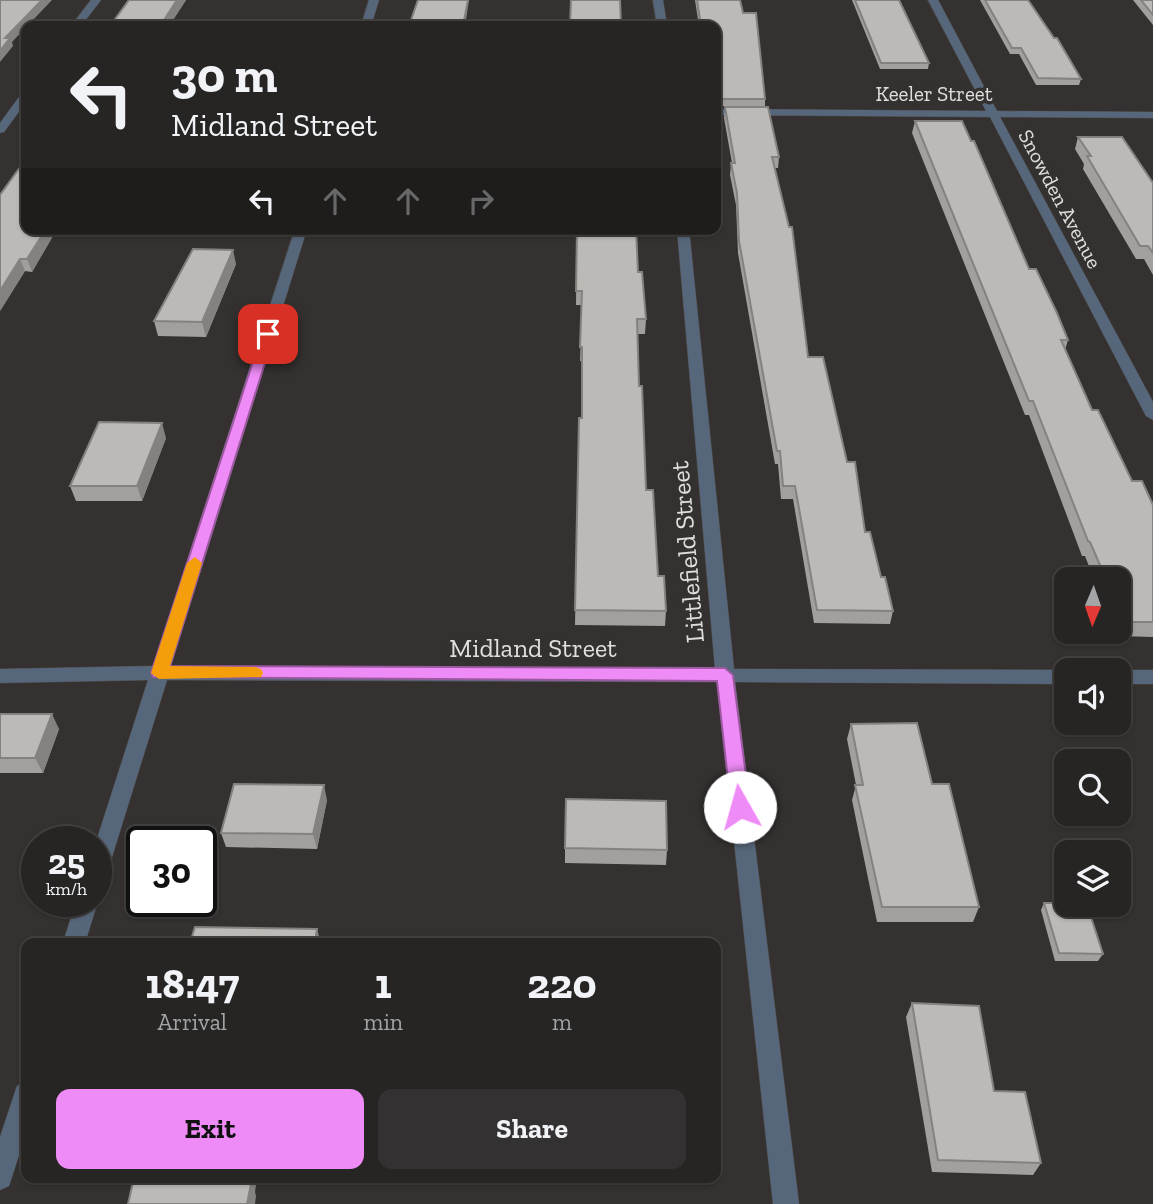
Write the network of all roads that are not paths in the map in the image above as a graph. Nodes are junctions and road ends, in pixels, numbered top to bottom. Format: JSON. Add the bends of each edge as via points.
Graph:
{"nodes":[{"id":1,"x":96,"y":0,"type":"edge"},
{"id":2,"x":374,"y":0,"type":"edge"},
{"id":3,"x":659,"y":0,"type":"edge"},
{"id":4,"x":933,"y":0,"type":"edge"},
{"id":5,"x":80,"y":21,"type":"edge"},
{"id":6,"x":368,"y":21,"type":"edge"},
{"id":7,"x":661,"y":21,"type":"edge"},
{"id":8,"x":21,"y":102,"type":"edge"},
{"id":9,"x":0,"y":105,"type":"edge"},
{"id":10,"x":21,"y":106,"type":"edge"},
{"id":11,"x":721,"y":112,"type":"edge"},
{"id":12,"x":993,"y":114,"type":"junction"},
{"id":13,"x":1153,"y":115,"type":"edge"},
{"id":14,"x":0,"y":130,"type":"edge"},
{"id":15,"x":300,"y":235,"type":"edge"},
{"id":16,"x":684,"y":235,"type":"edge"},
{"id":17,"x":1153,"y":416,"type":"edge"},
{"id":18,"x":159,"y":673,"type":"junction"},
{"id":19,"x":725,"y":675,"type":"junction"},
{"id":20,"x":0,"y":676,"type":"edge"},
{"id":21,"x":1054,"y":677,"type":"edge"},
{"id":22,"x":1131,"y":677,"type":"edge"},
{"id":23,"x":1153,"y":677,"type":"edge"},
{"id":24,"x":111,"y":826,"type":"edge"},
{"id":25,"x":82,"y":917,"type":"edge"},
{"id":26,"x":76,"y":938,"type":"edge"},
{"id":27,"x":21,"y":1110,"type":"edge"},
{"id":28,"x":0,"y":1177,"type":"edge"},
{"id":29,"x":786,"y":1204,"type":"edge"}],
"edges":[{"from":1,"to":5,"type":"street"},
{"from":2,"to":6,"type":"street"},
{"from":3,"to":7,"type":"street"},
{"from":4,"to":12,"type":"street","name":"Snowden Avenue"},
{"from":8,"to":9,"type":"street"},
{"from":10,"to":14,"type":"street"},
{"from":11,"to":12,"type":"street","name":"Keeler Street"},
{"from":12,"to":13,"type":"street","name":"Keeler Street"},
{"from":12,"to":17,"type":"street","name":"Snowden Avenue"},
{"from":15,"to":18,"type":"street"},
{"from":16,"to":19,"type":"street","name":"Littlefield Street"},
{"from":18,"to":19,"type":"street","name":"Midland Street"},
{"from":18,"to":20,"type":"street","name":"Midland Street"},
{"from":18,"to":24,"type":"street"},
{"from":19,"to":21,"type":"street","name":"Midland Street"},
{"from":19,"to":29,"type":"street","name":"Littlefield Street"},
{"from":22,"to":23,"type":"street"},
{"from":25,"to":26,"type":"street"},
{"from":27,"to":28,"type":"street"}]}
